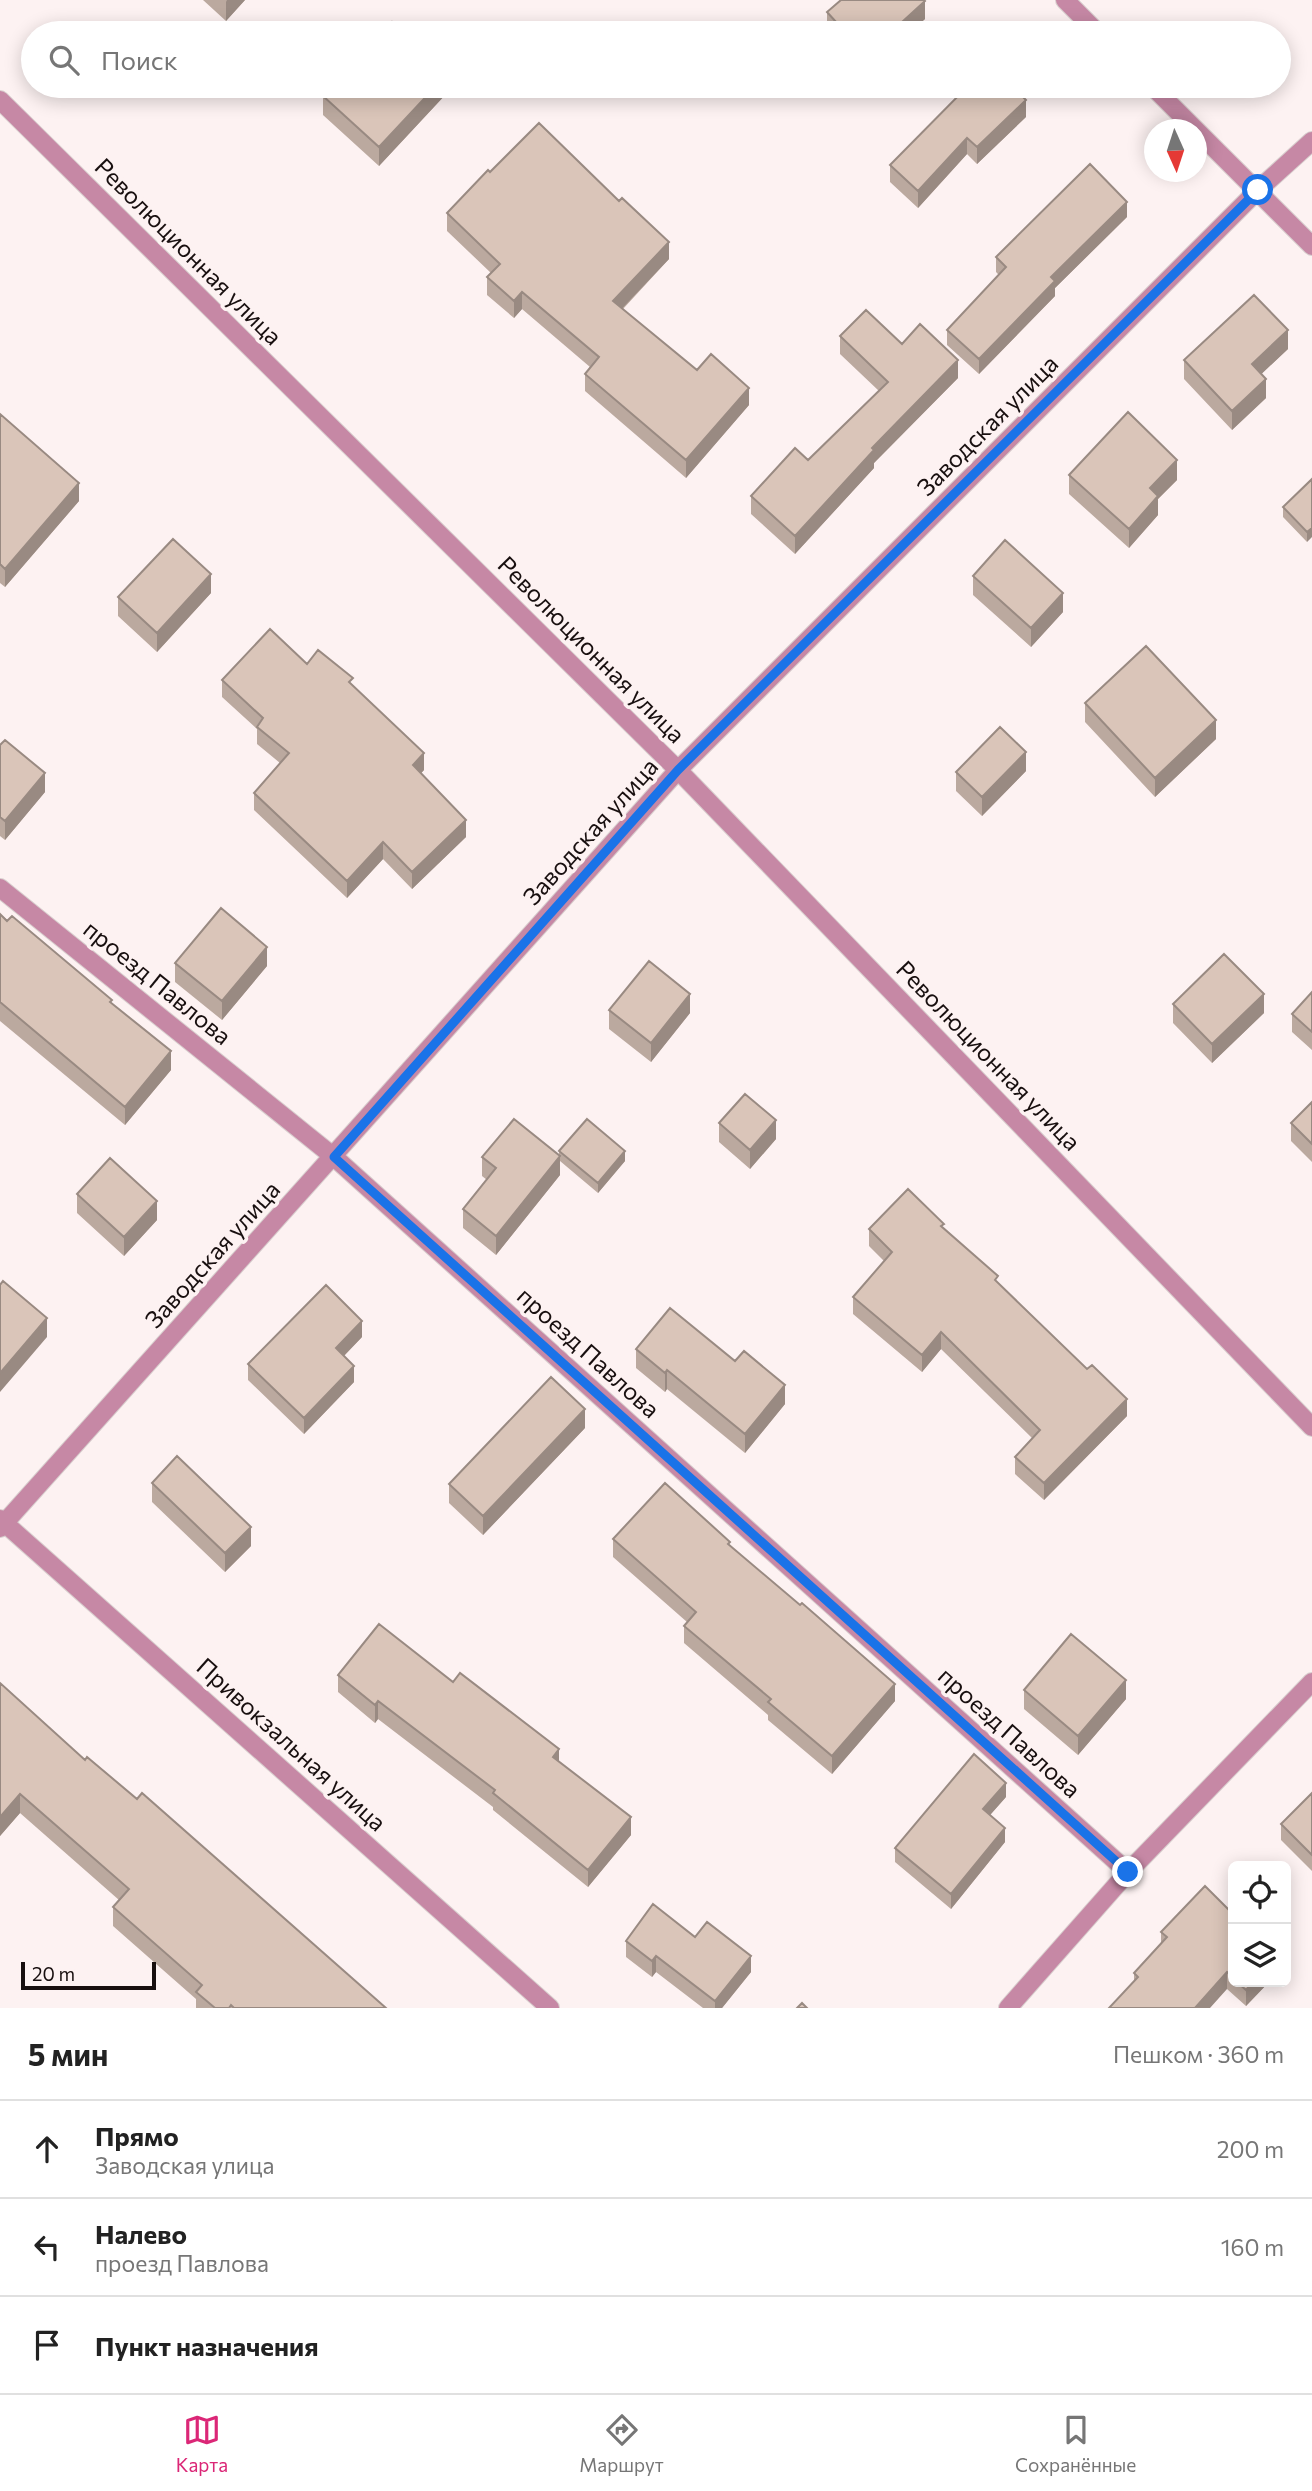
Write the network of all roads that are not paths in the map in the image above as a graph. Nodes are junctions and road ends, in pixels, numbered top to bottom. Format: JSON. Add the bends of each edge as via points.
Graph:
{"nodes":[{"id":1,"x":1065,"y":0,"type":"edge"},
{"id":2,"x":1086,"y":21,"type":"edge"},
{"id":3,"x":1164,"y":98,"type":"edge"},
{"id":4,"x":0,"y":100,"type":"edge"},
{"id":5,"x":1185,"y":119,"type":"edge"},
{"id":6,"x":1207,"y":141,"type":"edge"},
{"id":7,"x":1312,"y":141,"type":"edge"},
{"id":8,"x":1258,"y":190,"type":"junction"},
{"id":9,"x":1312,"y":246,"type":"edge"},
{"id":10,"x":678,"y":770,"type":"junction"},
{"id":11,"x":0,"y":888,"type":"edge"},
{"id":12,"x":334,"y":1157,"type":"junction"},
{"id":13,"x":1312,"y":1427,"type":"edge"},
{"id":14,"x":2,"y":1523,"type":"edge"},
{"id":15,"x":1312,"y":1682,"type":"edge"},
{"id":16,"x":1128,"y":1872,"type":"junction"},
{"id":17,"x":550,"y":2008,"type":"edge"},
{"id":18,"x":1008,"y":2008,"type":"edge"}],
"edges":[{"from":1,"to":2,"type":"street"},
{"from":3,"to":5,"type":"street"},
{"from":4,"to":10,"type":"street","name":"Революционная улица"},
{"from":6,"to":8,"type":"street"},
{"from":7,"to":8,"type":"street","name":"Заводская улица"},
{"from":8,"to":9,"type":"street"},
{"from":8,"to":10,"type":"street","name":"Заводская улица"},
{"from":10,"to":12,"type":"street","name":"Заводская улица"},
{"from":10,"to":13,"type":"street","name":"Революционная улица"},
{"from":11,"to":12,"type":"street","name":"проезд Павлова"},
{"from":12,"to":14,"type":"street","name":"Заводская улица"},
{"from":12,"to":16,"type":"street","name":"проезд Павлова"},
{"from":14,"to":17,"type":"street","name":"Привокзальная улица"},
{"from":15,"to":16,"type":"street"},
{"from":16,"to":18,"type":"street"}]}
